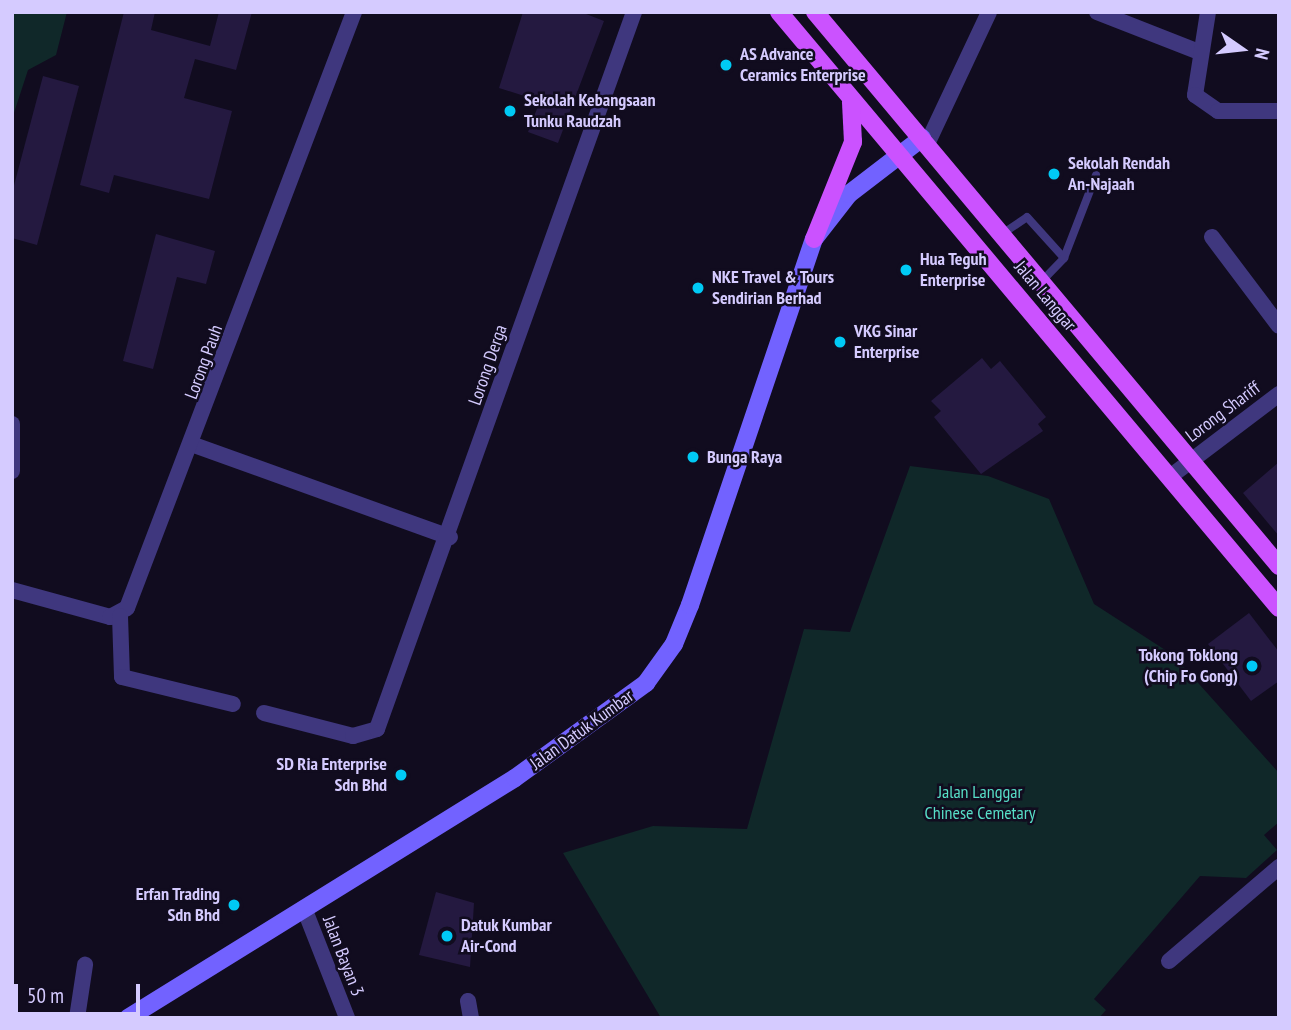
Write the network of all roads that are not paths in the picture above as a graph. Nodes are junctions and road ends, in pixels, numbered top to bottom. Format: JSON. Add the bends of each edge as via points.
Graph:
{"nodes":[{"id":1,"x":354,"y":12,"type":"edge"},
{"id":2,"x":634,"y":12,"type":"edge"},
{"id":3,"x":779,"y":12,"type":"edge"},
{"id":4,"x":815,"y":12,"type":"edge"},
{"id":5,"x":989,"y":12,"type":"edge"},
{"id":6,"x":1097,"y":12,"type":"edge"},
{"id":7,"x":1208,"y":12,"type":"edge"},
{"id":8,"x":1201,"y":44,"type":"junction"},
{"id":9,"x":850,"y":98,"type":"junction"},
{"id":10,"x":1279,"y":111,"type":"edge"},
{"id":11,"x":925,"y":141,"type":"junction"},
{"id":12,"x":900,"y":155,"type":"junction"},
{"id":13,"x":1096,"y":175,"type":"dead end"},
{"id":14,"x":1002,"y":234,"type":"junction"},
{"id":15,"x":1212,"y":237,"type":"dead end"},
{"id":16,"x":814,"y":240,"type":"junction"},
{"id":17,"x":1064,"y":258,"type":"junction"},
{"id":18,"x":1042,"y":281,"type":"junction"},
{"id":19,"x":1279,"y":326,"type":"edge"},
{"id":20,"x":1279,"y":394,"type":"edge"},
{"id":21,"x":12,"y":424,"type":"edge"},
{"id":22,"x":194,"y":445,"type":"junction"},
{"id":23,"x":1191,"y":460,"type":"junction"},
{"id":24,"x":12,"y":471,"type":"edge"},
{"id":25,"x":1171,"y":476,"type":"junction"},
{"id":26,"x":450,"y":537,"type":"junction"},
{"id":27,"x":1279,"y":566,"type":"edge"},
{"id":28,"x":12,"y":590,"type":"edge"},
{"id":29,"x":1279,"y":608,"type":"edge"},
{"id":30,"x":120,"y":616,"type":"junction"},
{"id":31,"x":233,"y":704,"type":"dead end"},
{"id":32,"x":264,"y":713,"type":"dead end"},
{"id":33,"x":1279,"y":867,"type":"edge"},
{"id":34,"x":304,"y":908,"type":"junction"},
{"id":35,"x":1169,"y":961,"type":"dead end"},
{"id":36,"x":85,"y":965,"type":"dead end"},
{"id":37,"x":468,"y":1001,"type":"dead end"},
{"id":38,"x":77,"y":1018,"type":"edge"},
{"id":39,"x":128,"y":1018,"type":"edge"},
{"id":40,"x":346,"y":1018,"type":"edge"},
{"id":41,"x":471,"y":1018,"type":"edge"}],
"edges":[{"from":1,"to":22,"type":"street","name":"Lorong Pauh"},
{"from":2,"to":26,"type":"street","name":"Lorong Derga"},
{"from":3,"to":9,"type":"main road","name":"Jalan Langgar"},
{"from":4,"to":11,"type":"main road","name":"Jalan Langgar"},
{"from":5,"to":11,"type":"street"},
{"from":6,"to":8,"type":"street"},
{"from":7,"to":8,"type":"street"},
{"from":8,"to":10,"type":"street","via":[[1194,85],[1200,102],[1217,111]]},
{"from":9,"to":12,"type":"main road","name":"Jalan Langgar"},
{"from":9,"to":16,"type":"main road","via":[[857,117],[853,142]]},
{"from":11,"to":12,"type":"main road","name":"Jalan Datuk Kumbar"},
{"from":11,"to":14,"type":"main road","name":"Jalan Langgar"},
{"from":12,"to":16,"type":"main road","name":"Jalan Datuk Kumbar","via":[[849,194]]},
{"from":12,"to":25,"type":"main road","name":"Jalan Langgar"},
{"from":13,"to":17,"type":"lane"},
{"from":14,"to":17,"type":"lane","via":[[1027,217]]},
{"from":14,"to":18,"type":"main road","name":"Jalan Langgar"},
{"from":15,"to":19,"type":"street"},
{"from":16,"to":34,"type":"main road","name":"Jalan Datuk Kumbar","via":[[690,605],[674,645],[646,683],[526,771]]},
{"from":17,"to":18,"type":"lane"},
{"from":18,"to":23,"type":"main road","name":"Jalan Langgar"},
{"from":20,"to":23,"type":"street","name":"Lorong Shariff"},
{"from":21,"to":24,"type":"street"},
{"from":22,"to":26,"type":"street"},
{"from":22,"to":30,"type":"street","name":"Lorong Pauh"},
{"from":23,"to":25,"type":"street","name":"Lorong Shariff"},
{"from":23,"to":27,"type":"main road","name":"Jalan Langgar"},
{"from":25,"to":29,"type":"main road","name":"Jalan Langgar"},
{"from":26,"to":32,"type":"street","name":"Lorong Derga","via":[[377,729],[353,736]]},
{"from":28,"to":30,"type":"street"},
{"from":30,"to":31,"type":"street","via":[[122,677]]},
{"from":33,"to":35,"type":"street"},
{"from":34,"to":39,"type":"main road","name":"Jalan Datuk Kumbar"},
{"from":34,"to":40,"type":"street","name":"Jalan Bayan 3"},
{"from":36,"to":38,"type":"street"},
{"from":37,"to":41,"type":"street"}]}
